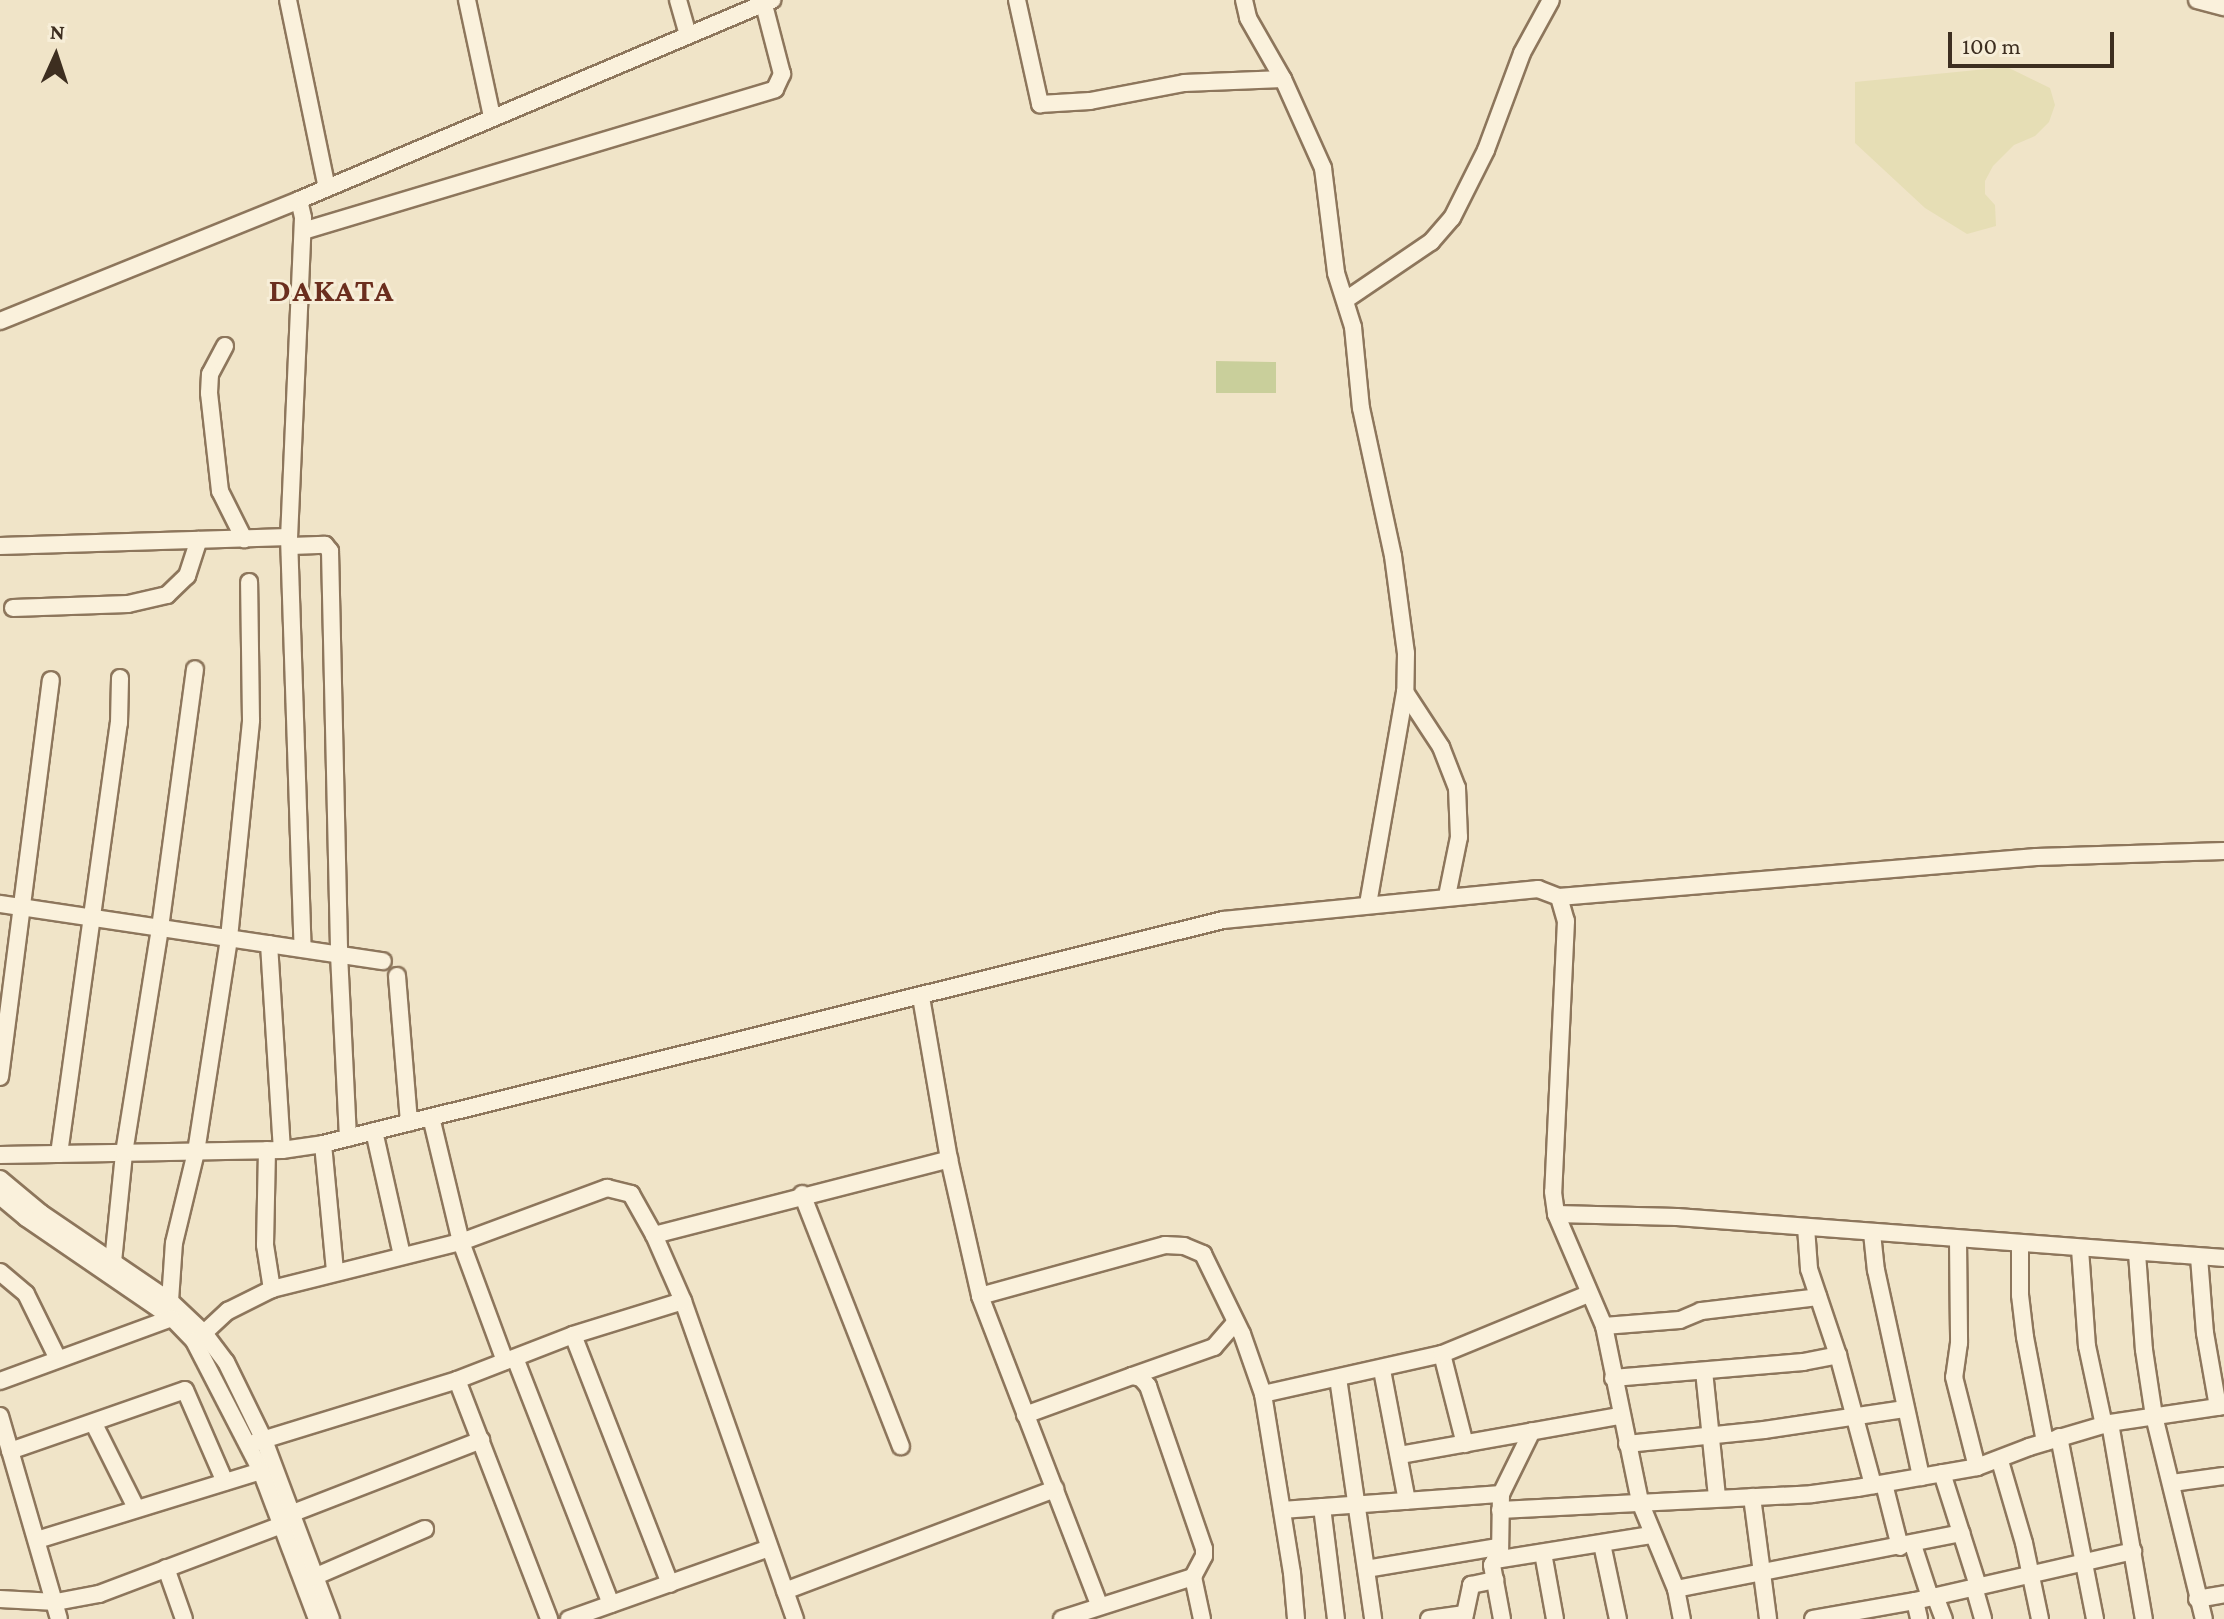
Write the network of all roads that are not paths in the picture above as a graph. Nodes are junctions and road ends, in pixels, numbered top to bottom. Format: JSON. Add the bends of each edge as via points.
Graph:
{"nodes":[{"id":1,"x":288,"y":0,"type":"edge"},
{"id":2,"x":467,"y":0,"type":"edge"},
{"id":3,"x":678,"y":0,"type":"edge"},
{"id":4,"x":1017,"y":0,"type":"edge"},
{"id":5,"x":1244,"y":0,"type":"edge"},
{"id":6,"x":1551,"y":0,"type":"edge"},
{"id":7,"x":2197,"y":0,"type":"edge"},
{"id":8,"x":768,"y":2,"type":"edge"},
{"id":9,"x":2224,"y":7,"type":"edge"},
{"id":10,"x":688,"y":34,"type":"junction"},
{"id":11,"x":1283,"y":79,"type":"junction"},
{"id":12,"x":492,"y":117,"type":"junction"},
{"id":13,"x":327,"y":188,"type":"junction"},
{"id":14,"x":299,"y":200,"type":"junction"},
{"id":15,"x":303,"y":231,"type":"junction"},
{"id":16,"x":1347,"y":299,"type":"junction"},
{"id":17,"x":0,"y":321,"type":"edge"},
{"id":18,"x":225,"y":346,"type":"dead end"},
{"id":19,"x":244,"y":539,"type":"junction"},
{"id":20,"x":199,"y":540,"type":"junction"},
{"id":21,"x":290,"y":542,"type":"junction"},
{"id":22,"x":0,"y":546,"type":"edge"},
{"id":23,"x":249,"y":582,"type":"dead end"},
{"id":24,"x":13,"y":608,"type":"dead end"},
{"id":25,"x":195,"y":669,"type":"dead end"},
{"id":26,"x":120,"y":678,"type":"dead end"},
{"id":27,"x":51,"y":680,"type":"dead end"},
{"id":28,"x":1405,"y":692,"type":"junction"},
{"id":29,"x":2224,"y":851,"type":"edge"},
{"id":30,"x":1447,"y":896,"type":"junction"},
{"id":31,"x":1559,"y":897,"type":"junction"},
{"id":32,"x":0,"y":904,"type":"edge"},
{"id":33,"x":1368,"y":904,"type":"junction"},
{"id":34,"x":22,"y":907,"type":"junction"},
{"id":35,"x":91,"y":918,"type":"junction"},
{"id":36,"x":160,"y":928,"type":"junction"},
{"id":37,"x":229,"y":938,"type":"junction"},
{"id":38,"x":269,"y":944,"type":"junction"},
{"id":39,"x":303,"y":949,"type":"junction"},
{"id":40,"x":339,"y":954,"type":"junction"},
{"id":41,"x":383,"y":961,"type":"dead end"},
{"id":42,"x":397,"y":976,"type":"dead end"},
{"id":43,"x":921,"y":997,"type":"junction"},
{"id":44,"x":0,"y":1077,"type":"edge"},
{"id":45,"x":431,"y":1117,"type":"junction"},
{"id":46,"x":409,"y":1123,"type":"junction"},
{"id":47,"x":374,"y":1131,"type":"junction"},
{"id":48,"x":348,"y":1138,"type":"junction"},
{"id":49,"x":323,"y":1144,"type":"junction"},
{"id":50,"x":274,"y":1150,"type":"junction"},
{"id":51,"x":196,"y":1152,"type":"junction"},
{"id":52,"x":124,"y":1153,"type":"junction"},
{"id":53,"x":59,"y":1154,"type":"junction"},
{"id":54,"x":0,"y":1155,"type":"edge"},
{"id":55,"x":949,"y":1159,"type":"junction"},
{"id":56,"x":0,"y":1179,"type":"edge"},
{"id":57,"x":802,"y":1194,"type":"junction"},
{"id":58,"x":0,"y":1196,"type":"edge"},
{"id":59,"x":1556,"y":1214,"type":"junction"},
{"id":60,"x":1806,"y":1227,"type":"junction"},
{"id":61,"x":1872,"y":1233,"type":"junction"},
{"id":62,"x":654,"y":1235,"type":"junction"},
{"id":63,"x":1958,"y":1240,"type":"junction"},
{"id":64,"x":461,"y":1242,"type":"junction"},
{"id":65,"x":2020,"y":1245,"type":"junction"},
{"id":66,"x":2080,"y":1249,"type":"junction"},
{"id":67,"x":2137,"y":1253,"type":"junction"},
{"id":68,"x":402,"y":1255,"type":"junction"},
{"id":69,"x":2199,"y":1257,"type":"junction"},
{"id":70,"x":2224,"y":1258,"type":"edge"},
{"id":71,"x":113,"y":1262,"type":"junction"},
{"id":72,"x":0,"y":1272,"type":"edge"},
{"id":73,"x":335,"y":1272,"type":"junction"},
{"id":74,"x":272,"y":1289,"type":"junction"},
{"id":75,"x":1588,"y":1294,"type":"junction"},
{"id":76,"x":980,"y":1296,"type":"junction"},
{"id":77,"x":1818,"y":1297,"type":"junction"},
{"id":78,"x":170,"y":1301,"type":"junction"},
{"id":79,"x":683,"y":1301,"type":"junction"},
{"id":80,"x":172,"y":1318,"type":"junction"},
{"id":81,"x":1236,"y":1322,"type":"junction"},
{"id":82,"x":1604,"y":1326,"type":"junction"},
{"id":83,"x":204,"y":1333,"type":"junction"},
{"id":84,"x":573,"y":1335,"type":"junction"},
{"id":85,"x":1442,"y":1354,"type":"junction"},
{"id":86,"x":1838,"y":1355,"type":"junction"},
{"id":87,"x":58,"y":1359,"type":"junction"},
{"id":88,"x":510,"y":1360,"type":"junction"},
{"id":89,"x":1382,"y":1370,"type":"junction"},
{"id":90,"x":1704,"y":1371,"type":"junction"},
{"id":91,"x":1132,"y":1376,"type":"junction"},
{"id":92,"x":1338,"y":1378,"type":"junction"},
{"id":93,"x":1613,"y":1378,"type":"junction"},
{"id":94,"x":457,"y":1380,"type":"junction"},
{"id":95,"x":0,"y":1381,"type":"edge"},
{"id":96,"x":1263,"y":1394,"type":"junction"},
{"id":97,"x":2221,"y":1407,"type":"edge"},
{"id":98,"x":1905,"y":1409,"type":"junction"},
{"id":99,"x":1025,"y":1415,"type":"junction"},
{"id":100,"x":0,"y":1416,"type":"edge"},
{"id":101,"x":1620,"y":1416,"type":"junction"},
{"id":102,"x":1854,"y":1416,"type":"junction"},
{"id":103,"x":2154,"y":1416,"type":"junction"},
{"id":104,"x":94,"y":1424,"type":"junction"},
{"id":105,"x":2107,"y":1424,"type":"junction"},
{"id":106,"x":1532,"y":1431,"type":"junction"},
{"id":107,"x":1710,"y":1435,"type":"junction"},
{"id":108,"x":2052,"y":1439,"type":"junction"},
{"id":109,"x":481,"y":1440,"type":"junction"},
{"id":110,"x":257,"y":1442,"type":"junction"},
{"id":111,"x":1465,"y":1444,"type":"junction"},
{"id":112,"x":1627,"y":1444,"type":"junction"},
{"id":113,"x":901,"y":1446,"type":"dead end"},
{"id":114,"x":10,"y":1451,"type":"junction"},
{"id":115,"x":1400,"y":1455,"type":"junction"},
{"id":116,"x":2000,"y":1461,"type":"junction"},
{"id":117,"x":1977,"y":1467,"type":"junction"},
{"id":118,"x":261,"y":1471,"type":"junction"},
{"id":119,"x":1942,"y":1473,"type":"junction"},
{"id":120,"x":2224,"y":1476,"type":"edge"},
{"id":121,"x":1921,"y":1477,"type":"junction"},
{"id":122,"x":225,"y":1482,"type":"junction"},
{"id":123,"x":2172,"y":1483,"type":"junction"},
{"id":124,"x":1878,"y":1484,"type":"junction"},
{"id":125,"x":1055,"y":1489,"type":"junction"},
{"id":126,"x":1717,"y":1497,"type":"junction"},
{"id":127,"x":1752,"y":1497,"type":"junction"},
{"id":128,"x":1407,"y":1501,"type":"junction"},
{"id":129,"x":1501,"y":1502,"type":"junction"},
{"id":130,"x":1640,"y":1502,"type":"junction"},
{"id":131,"x":1356,"y":1505,"type":"junction"},
{"id":132,"x":1322,"y":1507,"type":"junction"},
{"id":133,"x":136,"y":1508,"type":"junction"},
{"id":134,"x":1282,"y":1510,"type":"junction"},
{"id":135,"x":288,"y":1519,"type":"junction"},
{"id":136,"x":425,"y":1529,"type":"dead end"},
{"id":137,"x":1962,"y":1533,"type":"junction"},
{"id":138,"x":1651,"y":1535,"type":"junction"},
{"id":139,"x":37,"y":1540,"type":"junction"},
{"id":140,"x":1602,"y":1544,"type":"junction"},
{"id":141,"x":1907,"y":1546,"type":"junction"},
{"id":142,"x":769,"y":1548,"type":"junction"},
{"id":143,"x":2133,"y":1551,"type":"junction"},
{"id":144,"x":1499,"y":1553,"type":"junction"},
{"id":145,"x":1543,"y":1553,"type":"junction"},
{"id":146,"x":2086,"y":1562,"type":"junction"},
{"id":147,"x":166,"y":1568,"type":"junction"},
{"id":148,"x":1366,"y":1569,"type":"junction"},
{"id":149,"x":1761,"y":1571,"type":"junction"},
{"id":150,"x":2032,"y":1574,"type":"junction"},
{"id":151,"x":314,"y":1577,"type":"junction"},
{"id":152,"x":1193,"y":1577,"type":"junction"},
{"id":153,"x":1495,"y":1580,"type":"junction"},
{"id":154,"x":670,"y":1584,"type":"junction"},
{"id":155,"x":1976,"y":1587,"type":"junction"},
{"id":156,"x":1676,"y":1589,"type":"junction"},
{"id":157,"x":785,"y":1591,"type":"junction"},
{"id":158,"x":2224,"y":1594,"type":"edge"},
{"id":159,"x":1927,"y":1598,"type":"junction"},
{"id":160,"x":0,"y":1599,"type":"edge"},
{"id":161,"x":2197,"y":1599,"type":"junction"},
{"id":162,"x":611,"y":1604,"type":"junction"},
{"id":163,"x":1099,"y":1604,"type":"junction"},
{"id":164,"x":58,"y":1610,"type":"edge"},
{"id":165,"x":1860,"y":1615,"type":"edge"},
{"id":166,"x":1465,"y":1617,"type":"edge"},
{"id":167,"x":184,"y":1619,"type":"edge"},
{"id":168,"x":317,"y":1619,"type":"edge"},
{"id":169,"x":331,"y":1619,"type":"edge"},
{"id":170,"x":549,"y":1619,"type":"edge"},
{"id":171,"x":569,"y":1619,"type":"edge"},
{"id":172,"x":795,"y":1619,"type":"edge"},
{"id":173,"x":1062,"y":1619,"type":"edge"},
{"id":174,"x":1202,"y":1619,"type":"edge"},
{"id":175,"x":1296,"y":1619,"type":"edge"},
{"id":176,"x":1336,"y":1619,"type":"edge"},
{"id":177,"x":1373,"y":1619,"type":"edge"},
{"id":178,"x":1429,"y":1619,"type":"edge"},
{"id":179,"x":1502,"y":1619,"type":"edge"},
{"id":180,"x":1555,"y":1619,"type":"edge"},
{"id":181,"x":1618,"y":1619,"type":"edge"},
{"id":182,"x":1682,"y":1619,"type":"edge"},
{"id":183,"x":1768,"y":1619,"type":"edge"},
{"id":184,"x":1813,"y":1619,"type":"edge"},
{"id":185,"x":1919,"y":1619,"type":"edge"},
{"id":186,"x":1944,"y":1619,"type":"edge"},
{"id":187,"x":1983,"y":1619,"type":"edge"},
{"id":188,"x":2040,"y":1619,"type":"edge"},
{"id":189,"x":2095,"y":1619,"type":"edge"},
{"id":190,"x":2144,"y":1619,"type":"edge"},
{"id":191,"x":2204,"y":1619,"type":"edge"}],
"edges":[{"from":1,"to":13,"type":"street"},
{"from":2,"to":12,"type":"street"},
{"from":3,"to":10,"type":"street"},
{"from":4,"to":11,"type":"street","via":[[1040,104],[1090,101],[1184,83]]},
{"from":5,"to":11,"type":"street","via":[[1248,18]]},
{"from":6,"to":16,"type":"street","via":[[1522,53],[1486,150],[1452,218],[1421,249]]},
{"from":7,"to":9,"type":"street"},
{"from":8,"to":10,"type":"street"},
{"from":8,"to":15,"type":"street","via":[[782,74],[775,89]]},
{"from":10,"to":12,"type":"street"},
{"from":11,"to":16,"type":"street","via":[[1323,168],[1336,273]]},
{"from":12,"to":13,"type":"street"},
{"from":13,"to":14,"type":"street"},
{"from":14,"to":15,"type":"street"},
{"from":14,"to":17,"type":"street"},
{"from":15,"to":21,"type":"street"},
{"from":16,"to":28,"type":"street","via":[[1361,408],[1393,556],[1406,653]]},
{"from":18,"to":19,"type":"street","via":[[210,374],[209,393],[220,491]]},
{"from":19,"to":20,"type":"street"},
{"from":19,"to":21,"type":"street"},
{"from":20,"to":22,"type":"street"},
{"from":20,"to":24,"type":"street","via":[[187,576],[167,595],[128,604]]},
{"from":21,"to":39,"type":"street"},
{"from":21,"to":40,"type":"street","via":[[325,545],[330,551]]},
{"from":23,"to":37,"type":"street","via":[[251,720]]},
{"from":25,"to":36,"type":"street"},
{"from":26,"to":35,"type":"street","via":[[119,723]]},
{"from":27,"to":34,"type":"street"},
{"from":28,"to":30,"type":"street","via":[[1441,747],[1457,788],[1459,837]]},
{"from":28,"to":33,"type":"street"},
{"from":29,"to":31,"type":"street","via":[[2036,857]]},
{"from":30,"to":31,"type":"street","via":[[1538,889]]},
{"from":30,"to":33,"type":"street"},
{"from":31,"to":59,"type":"street","via":[[1566,921]]},
{"from":32,"to":34,"type":"street"},
{"from":33,"to":43,"type":"street","via":[[1223,920]]},
{"from":34,"to":35,"type":"street"},
{"from":34,"to":44,"type":"street"},
{"from":35,"to":36,"type":"street"},
{"from":35,"to":53,"type":"street"},
{"from":36,"to":37,"type":"street"},
{"from":36,"to":52,"type":"street"},
{"from":37,"to":38,"type":"street"},
{"from":37,"to":51,"type":"street"},
{"from":38,"to":39,"type":"street"},
{"from":38,"to":50,"type":"street"},
{"from":39,"to":40,"type":"street"},
{"from":40,"to":41,"type":"street"},
{"from":40,"to":48,"type":"street"},
{"from":42,"to":46,"type":"street"},
{"from":43,"to":45,"type":"street"},
{"from":43,"to":55,"type":"street"},
{"from":45,"to":46,"type":"street"},
{"from":45,"to":64,"type":"street"},
{"from":46,"to":47,"type":"street"},
{"from":47,"to":48,"type":"street"},
{"from":47,"to":68,"type":"street"},
{"from":48,"to":49,"type":"street"},
{"from":49,"to":50,"type":"street"},
{"from":49,"to":73,"type":"street"},
{"from":50,"to":51,"type":"street"},
{"from":50,"to":74,"type":"street","via":[[265,1245]]},
{"from":51,"to":52,"type":"street"},
{"from":51,"to":78,"type":"street","via":[[174,1243]]},
{"from":52,"to":53,"type":"street"},
{"from":52,"to":71,"type":"street"},
{"from":53,"to":54,"type":"street"},
{"from":55,"to":57,"type":"street"},
{"from":55,"to":76,"type":"street"},
{"from":56,"to":71,"type":"street"},
{"from":57,"to":62,"type":"street"},
{"from":57,"to":113,"type":"street"},
{"from":58,"to":80,"type":"street"},
{"from":59,"to":60,"type":"street"},
{"from":59,"to":75,"type":"street"},
{"from":60,"to":61,"type":"street"},
{"from":60,"to":77,"type":"street","via":[[1809,1269]]},
{"from":61,"to":63,"type":"street"},
{"from":61,"to":98,"type":"street"},
{"from":62,"to":64,"type":"street","via":[[631,1194],[607,1188]]},
{"from":62,"to":79,"type":"street"},
{"from":63,"to":65,"type":"street"},
{"from":63,"to":117,"type":"street","via":[[1959,1343],[1954,1377]]},
{"from":64,"to":68,"type":"street"},
{"from":64,"to":88,"type":"street"},
{"from":65,"to":66,"type":"street"},
{"from":65,"to":108,"type":"street","via":[[2025,1337]]},
{"from":66,"to":67,"type":"street"},
{"from":66,"to":105,"type":"street","via":[[2085,1331]]},
{"from":67,"to":69,"type":"street"},
{"from":67,"to":103,"type":"street"},
{"from":68,"to":73,"type":"street"},
{"from":69,"to":70,"type":"street"},
{"from":69,"to":97,"type":"street","via":[[2205,1333]]},
{"from":71,"to":78,"type":"street"},
{"from":72,"to":87,"type":"street","via":[[26,1294]]},
{"from":73,"to":74,"type":"street"},
{"from":74,"to":83,"type":"street","via":[[228,1311]]},
{"from":75,"to":82,"type":"street"},
{"from":75,"to":85,"type":"street"},
{"from":76,"to":81,"type":"street","via":[[1165,1245],[1184,1246],[1203,1254]]},
{"from":76,"to":99,"type":"street"},
{"from":77,"to":82,"type":"street","via":[[1701,1311],[1680,1320]]},
{"from":77,"to":86,"type":"street"},
{"from":78,"to":83,"type":"street"},
{"from":79,"to":84,"type":"street"},
{"from":79,"to":142,"type":"street"},
{"from":80,"to":87,"type":"street"},
{"from":80,"to":110,"type":"street","via":[[205,1357]]},
{"from":81,"to":91,"type":"street","via":[[1214,1347]]},
{"from":81,"to":96,"type":"street"},
{"from":82,"to":93,"type":"street"},
{"from":83,"to":110,"type":"street","via":[[226,1362]]},
{"from":84,"to":88,"type":"street"},
{"from":84,"to":154,"type":"street"},
{"from":85,"to":89,"type":"street"},
{"from":85,"to":111,"type":"street"},
{"from":86,"to":90,"type":"street"},
{"from":86,"to":102,"type":"street"},
{"from":87,"to":95,"type":"street"},
{"from":88,"to":94,"type":"street"},
{"from":88,"to":162,"type":"street"},
{"from":89,"to":92,"type":"street"},
{"from":89,"to":115,"type":"street"},
{"from":90,"to":93,"type":"street"},
{"from":90,"to":107,"type":"street"},
{"from":91,"to":99,"type":"street"},
{"from":91,"to":152,"type":"street","via":[[1148,1386],[1204,1549]]},
{"from":92,"to":96,"type":"street"},
{"from":92,"to":131,"type":"street"},
{"from":93,"to":101,"type":"street"},
{"from":94,"to":109,"type":"street"},
{"from":94,"to":110,"type":"street"},
{"from":96,"to":134,"type":"street"},
{"from":97,"to":103,"type":"street"},
{"from":98,"to":102,"type":"street"},
{"from":98,"to":121,"type":"street"},
{"from":99,"to":125,"type":"street"},
{"from":100,"to":114,"type":"street"},
{"from":101,"to":106,"type":"street"},
{"from":101,"to":112,"type":"street"},
{"from":102,"to":107,"type":"street"},
{"from":102,"to":124,"type":"street"},
{"from":103,"to":105,"type":"street"},
{"from":103,"to":123,"type":"street"},
{"from":104,"to":114,"type":"street"},
{"from":104,"to":122,"type":"street","via":[[185,1390]]},
{"from":104,"to":133,"type":"street"},
{"from":105,"to":108,"type":"street"},
{"from":105,"to":143,"type":"street"},
{"from":106,"to":111,"type":"street"},
{"from":106,"to":129,"type":"street"},
{"from":107,"to":112,"type":"street"},
{"from":107,"to":126,"type":"street"},
{"from":108,"to":116,"type":"street"},
{"from":108,"to":146,"type":"street"},
{"from":109,"to":135,"type":"street"},
{"from":109,"to":170,"type":"street"},
{"from":110,"to":118,"type":"street"},
{"from":110,"to":135,"type":"street"},
{"from":111,"to":115,"type":"street"},
{"from":112,"to":130,"type":"street"},
{"from":114,"to":139,"type":"street"},
{"from":115,"to":128,"type":"street"},
{"from":116,"to":117,"type":"street"},
{"from":116,"to":150,"type":"street"},
{"from":117,"to":119,"type":"street"},
{"from":118,"to":122,"type":"street"},
{"from":118,"to":135,"type":"street"},
{"from":119,"to":121,"type":"street"},
{"from":119,"to":137,"type":"street"},
{"from":120,"to":123,"type":"street"},
{"from":121,"to":124,"type":"street"},
{"from":122,"to":133,"type":"street"},
{"from":123,"to":161,"type":"street"},
{"from":124,"to":127,"type":"street"},
{"from":124,"to":141,"type":"street"},
{"from":125,"to":157,"type":"street"},
{"from":125,"to":163,"type":"street"},
{"from":126,"to":127,"type":"street"},
{"from":126,"to":130,"type":"street"},
{"from":127,"to":149,"type":"street"},
{"from":128,"to":129,"type":"street"},
{"from":128,"to":131,"type":"street"},
{"from":129,"to":130,"type":"street"},
{"from":129,"to":144,"type":"street"},
{"from":130,"to":138,"type":"street"},
{"from":131,"to":132,"type":"street"},
{"from":131,"to":148,"type":"street"},
{"from":132,"to":134,"type":"street"},
{"from":132,"to":176,"type":"street"},
{"from":133,"to":139,"type":"street"},
{"from":134,"to":175,"type":"street"},
{"from":135,"to":147,"type":"street"},
{"from":135,"to":151,"type":"street"},
{"from":135,"to":168,"type":"street"},
{"from":136,"to":151,"type":"street"},
{"from":137,"to":141,"type":"street"},
{"from":137,"to":155,"type":"street"},
{"from":138,"to":140,"type":"street"},
{"from":138,"to":156,"type":"street"},
{"from":139,"to":164,"type":"street"},
{"from":140,"to":145,"type":"street"},
{"from":140,"to":181,"type":"street"},
{"from":141,"to":149,"type":"street"},
{"from":141,"to":159,"type":"street"},
{"from":142,"to":154,"type":"street"},
{"from":142,"to":157,"type":"street"},
{"from":143,"to":146,"type":"street"},
{"from":143,"to":190,"type":"street"},
{"from":144,"to":145,"type":"street"},
{"from":144,"to":148,"type":"street"},
{"from":144,"to":153,"type":"street","via":[[1492,1565]]},
{"from":145,"to":180,"type":"street"},
{"from":146,"to":150,"type":"street"},
{"from":146,"to":189,"type":"street"},
{"from":147,"to":164,"type":"street"},
{"from":147,"to":167,"type":"street"},
{"from":148,"to":177,"type":"street"},
{"from":149,"to":156,"type":"street"},
{"from":149,"to":183,"type":"street"},
{"from":150,"to":155,"type":"street"},
{"from":150,"to":188,"type":"street"},
{"from":151,"to":169,"type":"street"},
{"from":152,"to":163,"type":"street"},
{"from":152,"to":174,"type":"street"},
{"from":153,"to":166,"type":"street","via":[[1471,1585]]},
{"from":153,"to":179,"type":"street"},
{"from":154,"to":162,"type":"street"},
{"from":155,"to":159,"type":"street"},
{"from":155,"to":187,"type":"street"},
{"from":156,"to":182,"type":"street"},
{"from":157,"to":172,"type":"street"},
{"from":158,"to":161,"type":"street"},
{"from":159,"to":165,"type":"street"},
{"from":159,"to":185,"type":"street"},
{"from":159,"to":186,"type":"street"},
{"from":160,"to":164,"type":"street"},
{"from":161,"to":191,"type":"street"},
{"from":162,"to":171,"type":"street"},
{"from":163,"to":173,"type":"street"},
{"from":165,"to":184,"type":"street"},
{"from":166,"to":178,"type":"street"}]}
